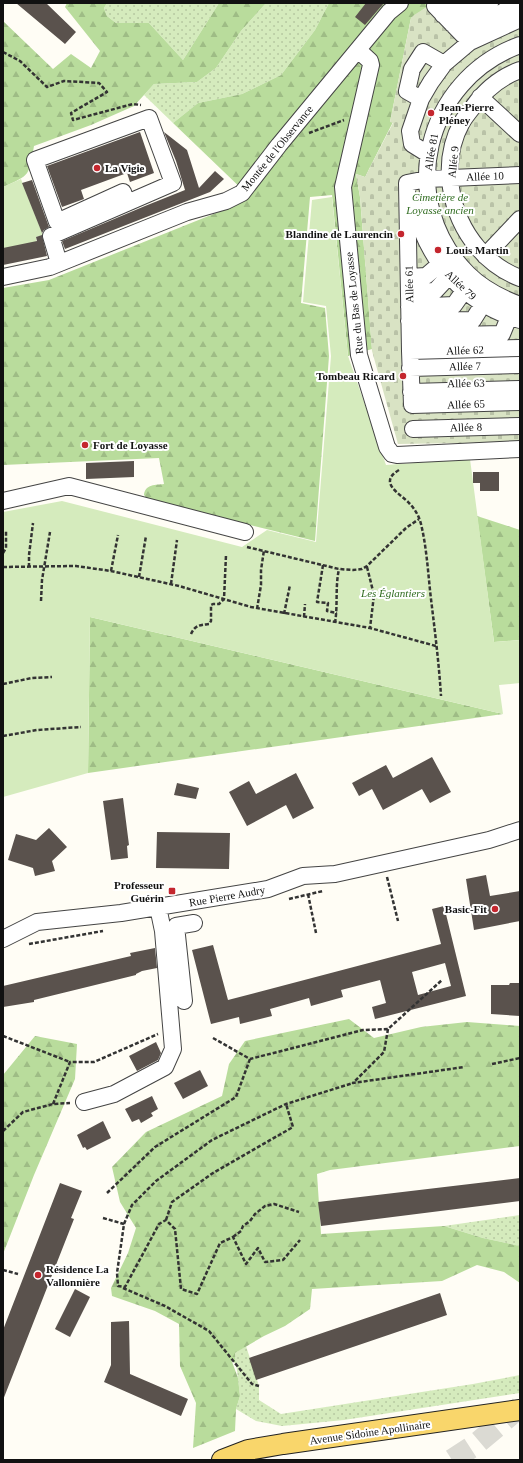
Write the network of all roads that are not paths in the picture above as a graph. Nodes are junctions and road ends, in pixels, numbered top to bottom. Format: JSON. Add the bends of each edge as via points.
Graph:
{"nodes":[{"id":1,"x":400,"y":3,"type":"edge"},
{"id":2,"x":464,"y":3,"type":"edge"},
{"id":3,"x":490,"y":3,"type":"edge"},
{"id":4,"x":518,"y":3,"type":"edge"},
{"id":5,"x":520,"y":19,"type":"edge"},
{"id":6,"x":454,"y":24,"type":"edge"},
{"id":7,"x":520,"y":45,"type":"edge"},
{"id":8,"x":358,"y":50,"type":"junction"},
{"id":9,"x":447,"y":62,"type":"junction"},
{"id":10,"x":520,"y":70,"type":"edge"},
{"id":11,"x":466,"y":79,"type":"junction"},
{"id":12,"x":480,"y":97,"type":"junction"},
{"id":13,"x":421,"y":99,"type":"junction"},
{"id":14,"x":520,"y":134,"type":"edge"},
{"id":15,"x":428,"y":154,"type":"junction"},
{"id":16,"x":520,"y":175,"type":"edge"},
{"id":17,"x":450,"y":178,"type":"junction"},
{"id":18,"x":427,"y":179,"type":"junction"},
{"id":19,"x":411,"y":181,"type":"junction"},
{"id":20,"x":127,"y":203,"type":"junction"},
{"id":21,"x":520,"y":220,"type":"edge"},
{"id":22,"x":485,"y":256,"type":"junction"},
{"id":23,"x":59,"y":263,"type":"junction"},
{"id":24,"x":444,"y":270,"type":"junction"},
{"id":25,"x":3,"y":277,"type":"edge"},
{"id":26,"x":520,"y":278,"type":"edge"},
{"id":27,"x":464,"y":291,"type":"junction"},
{"id":28,"x":506,"y":312,"type":"edge"},
{"id":29,"x":409,"y":314,"type":"junction"},
{"id":30,"x":520,"y":348,"type":"edge"},
{"id":31,"x":520,"y":365,"type":"edge"},
{"id":32,"x":410,"y":368,"type":"junction"},
{"id":33,"x":520,"y":382,"type":"edge"},
{"id":34,"x":520,"y":389,"type":"edge"},
{"id":35,"x":412,"y":394,"type":"junction"},
{"id":36,"x":520,"y":402,"type":"edge"},
{"id":37,"x":520,"y":426,"type":"edge"},
{"id":38,"x":413,"y":429,"type":"dead end"},
{"id":39,"x":520,"y":449,"type":"edge"},
{"id":40,"x":3,"y":501,"type":"edge"},
{"id":41,"x":246,"y":539,"type":"road end"},
{"id":42,"x":520,"y":830,"type":"edge"},
{"id":43,"x":158,"y":908,"type":"junction"},
{"id":44,"x":194,"y":923,"type":"dead end"},
{"id":45,"x":3,"y":939,"type":"edge"},
{"id":46,"x":184,"y":1001,"type":"dead end"},
{"id":47,"x":84,"y":1102,"type":"road end"},
{"id":48,"x":520,"y":1410,"type":"edge"},
{"id":49,"x":222,"y":1460,"type":"edge"}],
"edges":[{"from":1,"to":8,"type":"street","name":"Montée de l'Observance"},
{"from":2,"to":6,"type":"street"},
{"from":3,"to":6,"type":"street"},
{"from":4,"to":6,"type":"street"},
{"from":5,"to":6,"type":"street"},
{"from":6,"to":9,"type":"street"},
{"from":7,"to":11,"type":"street","name":"Allée 81","via":[[494,57]]},
{"from":8,"to":23,"type":"street","name":"Montée de l'Observance","via":[[242,193]]},
{"from":8,"to":39,"type":"street","name":"Rue du Bas de Loyasse","via":[[371,65],[343,187],[359,355],[387,447],[392,454],[397,455]]},
{"from":9,"to":11,"type":"street"},
{"from":9,"to":13,"type":"street"},
{"from":9,"to":13,"type":"street","via":[[423,52],[412,69],[407,91]]},
{"from":10,"to":12,"type":"street","name":"Allée 9","via":[[510,74]]},
{"from":11,"to":15,"type":"street","name":"Allée 81","via":[[448,101],[436,126]]},
{"from":12,"to":14,"type":"street"},
{"from":12,"to":17,"type":"street","name":"Allée 9","via":[[462,122],[456,138],[450,162]]},
{"from":13,"to":15,"type":"street","via":[[410,131],[412,144]]},
{"from":15,"to":18,"type":"street","name":"Allée 81"},
{"from":16,"to":17,"type":"street","name":"Allée 10"},
{"from":17,"to":18,"type":"street","name":"Allée 10"},
{"from":17,"to":22,"type":"street","name":"Allée 9","via":[[459,219]]},
{"from":18,"to":19,"type":"street"},
{"from":18,"to":28,"type":"street","name":"Allée 81","via":[[434,221],[443,241],[469,275],[504,299]]},
{"from":19,"to":24,"type":"street","name":"Allée 79","via":[[419,226]]},
{"from":19,"to":29,"type":"street","name":"Allée 61","via":[[407,183]]},
{"from":20,"to":20,"type":"street","via":[[173,183],[149,118],[35,160],[57,222],[123,192]]},
{"from":20,"to":23,"type":"street","via":[[51,236]]},
{"from":21,"to":22,"type":"street"},
{"from":22,"to":26,"type":"street","name":"Allée 9","via":[[500,268]]},
{"from":23,"to":25,"type":"street","name":"Montée de l'Observance"},
{"from":24,"to":27,"type":"street","name":"Allée 79"},
{"from":24,"to":29,"type":"street","via":[[426,276]]},
{"from":27,"to":28,"type":"street","name":"Allée 79"},
{"from":27,"to":29,"type":"street","via":[[454,305]]},
{"from":28,"to":29,"type":"street","via":[[473,320]]},
{"from":28,"to":29,"type":"street","via":[[502,334],[483,334]]},
{"from":29,"to":30,"type":"street","name":"Allée 62"},
{"from":29,"to":32,"type":"street","name":"Allée 61"},
{"from":31,"to":32,"type":"street","name":"Allée 7"},
{"from":32,"to":35,"type":"street","name":"Allée 61"},
{"from":33,"to":35,"type":"street","name":"Allée 63"},
{"from":34,"to":35,"type":"street"},
{"from":35,"to":36,"type":"street","name":"Allée 65"},
{"from":37,"to":38,"type":"street","name":"Allée 8"},
{"from":40,"to":41,"type":"street","via":[[69,486]]},
{"from":42,"to":43,"type":"street","name":"Rue Pierre Audry","via":[[489,840],[335,874],[303,876],[268,889]]},
{"from":43,"to":45,"type":"street","name":"Rue Pierre Audry","via":[[37,922]]},
{"from":43,"to":47,"type":"street","via":[[163,931],[173,1049],[165,1067],[114,1094]]},
{"from":44,"to":46,"type":"street","via":[[176,926]]},
{"from":48,"to":49,"type":"main road","name":"Avenue Sidoine Apollinaire","via":[[248,1450]]}]}
